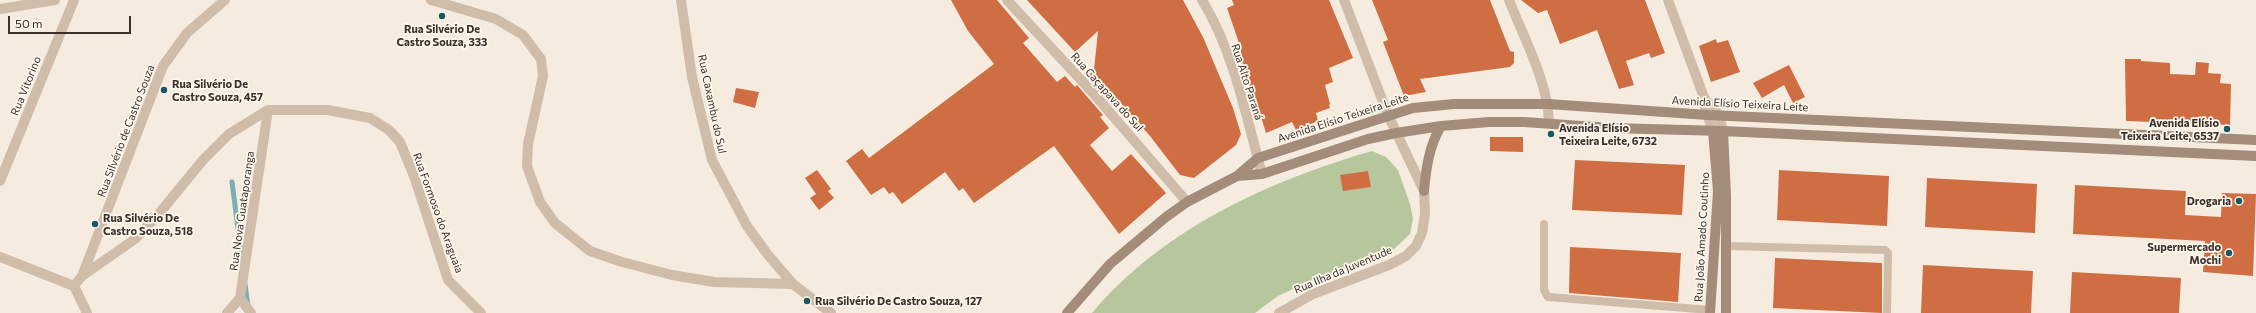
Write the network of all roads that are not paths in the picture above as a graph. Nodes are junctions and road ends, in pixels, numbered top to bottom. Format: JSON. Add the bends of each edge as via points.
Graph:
{"nodes":[{"id":1,"x":55,"y":0,"type":"edge"},
{"id":2,"x":74,"y":0,"type":"edge"},
{"id":3,"x":225,"y":0,"type":"edge"},
{"id":4,"x":432,"y":0,"type":"edge"},
{"id":5,"x":681,"y":0,"type":"edge"},
{"id":6,"x":1007,"y":0,"type":"edge"},
{"id":7,"x":1202,"y":0,"type":"edge"},
{"id":8,"x":1344,"y":0,"type":"edge"},
{"id":9,"x":1510,"y":0,"type":"edge"},
{"id":10,"x":1668,"y":0,"type":"edge"},
{"id":11,"x":0,"y":9,"type":"edge"},
{"id":12,"x":1705,"y":100,"type":"junction"},
{"id":13,"x":1548,"y":104,"type":"junction"},
{"id":14,"x":268,"y":110,"type":"junction"},
{"id":15,"x":1388,"y":115,"type":"junction"},
{"id":16,"x":1708,"y":115,"type":"junction"},
{"id":17,"x":1719,"y":115,"type":"junction"},
{"id":18,"x":1548,"y":123,"type":"junction"},
{"id":19,"x":1441,"y":126,"type":"junction"},
{"id":20,"x":1718,"y":131,"type":"junction"},
{"id":21,"x":1396,"y":133,"type":"junction"},
{"id":22,"x":2256,"y":140,"type":"edge"},
{"id":23,"x":2256,"y":156,"type":"edge"},
{"id":24,"x":1258,"y":158,"type":"junction"},
{"id":25,"x":1262,"y":174,"type":"junction"},
{"id":26,"x":1237,"y":176,"type":"junction"},
{"id":27,"x":0,"y":181,"type":"edge"},
{"id":28,"x":1424,"y":191,"type":"junction"},
{"id":29,"x":1187,"y":202,"type":"junction"},
{"id":30,"x":1544,"y":224,"type":"dead end"},
{"id":31,"x":1727,"y":246,"type":"junction"},
{"id":32,"x":1,"y":258,"type":"edge"},
{"id":33,"x":82,"y":276,"type":"junction"},
{"id":34,"x":793,"y":284,"type":"junction"},
{"id":35,"x":74,"y":286,"type":"junction"},
{"id":36,"x":240,"y":298,"type":"junction"},
{"id":37,"x":1710,"y":312,"type":"edge"},
{"id":38,"x":87,"y":313,"type":"edge"},
{"id":39,"x":227,"y":313,"type":"edge"},
{"id":40,"x":251,"y":313,"type":"edge"},
{"id":41,"x":481,"y":313,"type":"edge"},
{"id":42,"x":831,"y":313,"type":"edge"},
{"id":43,"x":1067,"y":313,"type":"edge"},
{"id":44,"x":1279,"y":313,"type":"edge"},
{"id":45,"x":1726,"y":313,"type":"edge"},
{"id":46,"x":1887,"y":313,"type":"edge"}],
"edges":[{"from":1,"to":11,"type":"street"},
{"from":2,"to":27,"type":"street","name":"Rua Vitorino"},
{"from":3,"to":33,"type":"street","name":"Rua Silvério de Castro Souza","via":[[188,33],[163,66]]},
{"from":4,"to":34,"type":"street","via":[[496,19],[523,35],[541,59],[543,76],[528,144],[527,166],[540,202],[555,223],[590,252],[672,275],[714,282]]},
{"from":5,"to":34,"type":"street","name":"Rua Caxambu do Sul","via":[[692,77],[712,160],[747,226]]},
{"from":6,"to":29,"type":"street","name":"Rua Caçapava do Sul","via":[[1093,93]]},
{"from":7,"to":24,"type":"street","name":"Rua Alto Paraná","via":[[1230,63]]},
{"from":8,"to":15,"type":"street","name":"Rua Ilha da Juventude"},
{"from":9,"to":13,"type":"street"},
{"from":10,"to":12,"type":"street"},
{"from":12,"to":16,"type":"street","name":"Rua João Amado Coutinho"},
{"from":12,"to":17,"type":"street"},
{"from":13,"to":15,"type":"main road","name":"Avenida Elísio Teixeira Leite","via":[[1454,104],[1413,108]]},
{"from":13,"to":16,"type":"main road","name":"Avenida Elísio Teixeira Leite"},
{"from":13,"to":18,"type":"street"},
{"from":14,"to":33,"type":"street","via":[[229,134],[135,239]]},
{"from":14,"to":36,"type":"street","name":"Rua Nova Guataporanga"},
{"from":14,"to":41,"type":"street","name":"Rua Formoso do Araguaia","via":[[328,110],[370,118],[389,130],[400,142],[414,176],[448,280]]},
{"from":15,"to":21,"type":"street","name":"Rua Ilha da Juventude"},
{"from":15,"to":24,"type":"main road","name":"Avenida Elísio Teixeira Leite"},
{"from":16,"to":17,"type":"main road","name":"Avenida Elísio Teixeira Leite"},
{"from":16,"to":20,"type":"street","name":"Rua João Amado Coutinho"},
{"from":17,"to":20,"type":"street","name":"Rua João Amado Coutinho"},
{"from":17,"to":22,"type":"main road","name":"Avenida Elísio Teixeira Leite"},
{"from":18,"to":19,"type":"main road","name":"Avenida Elísio Teixeira Leite","via":[[1489,122]]},
{"from":18,"to":20,"type":"main road","name":"Avenida Elísio Teixeira Leite","via":[[1611,128]]},
{"from":19,"to":21,"type":"main road","name":"Avenida Elísio Teixeira Leite"},
{"from":19,"to":28,"type":"main road","via":[[1435,135],[1428,161]]},
{"from":20,"to":23,"type":"main road","name":"Avenida Elísio Teixeira Leite"},
{"from":20,"to":31,"type":"main road","name":"Rua João Amado Coutinho"},
{"from":20,"to":37,"type":"main road","name":"Rua João Amado Coutinho","via":[[1718,191]]},
{"from":21,"to":25,"type":"main road","name":"Avenida Elísio Teixeira Leite"},
{"from":21,"to":28,"type":"street","name":"Rua Ilha da Juventude"},
{"from":24,"to":25,"type":"street","name":"Rua Alto Paraná"},
{"from":24,"to":26,"type":"main road","name":"Avenida Elísio Teixeira Leite"},
{"from":25,"to":26,"type":"main road","name":"Avenida Elísio Teixeira Leite"},
{"from":26,"to":29,"type":"main road","name":"Avenida Elísio Teixeira Leite"},
{"from":28,"to":44,"type":"street","name":"Rua Ilha da Juventude","via":[[1425,214],[1422,233],[1416,246],[1406,256],[1313,294]]},
{"from":29,"to":43,"type":"main road","name":"Avenida Elísio Teixeira Leite","via":[[1166,216],[1110,264]]},
{"from":30,"to":37,"type":"lane","via":[[1544,290],[1548,297]]},
{"from":31,"to":45,"type":"main road","name":"Rua João Amado Coutinho"},
{"from":31,"to":46,"type":"lane","via":[[1885,250],[1888,253]]},
{"from":32,"to":35,"type":"street"},
{"from":33,"to":35,"type":"street","name":"Rua Silvério de Castro Souza"},
{"from":34,"to":42,"type":"street","name":"Rua Caxambu do Sul"},
{"from":35,"to":38,"type":"street"},
{"from":36,"to":39,"type":"street"},
{"from":36,"to":40,"type":"street"}]}
